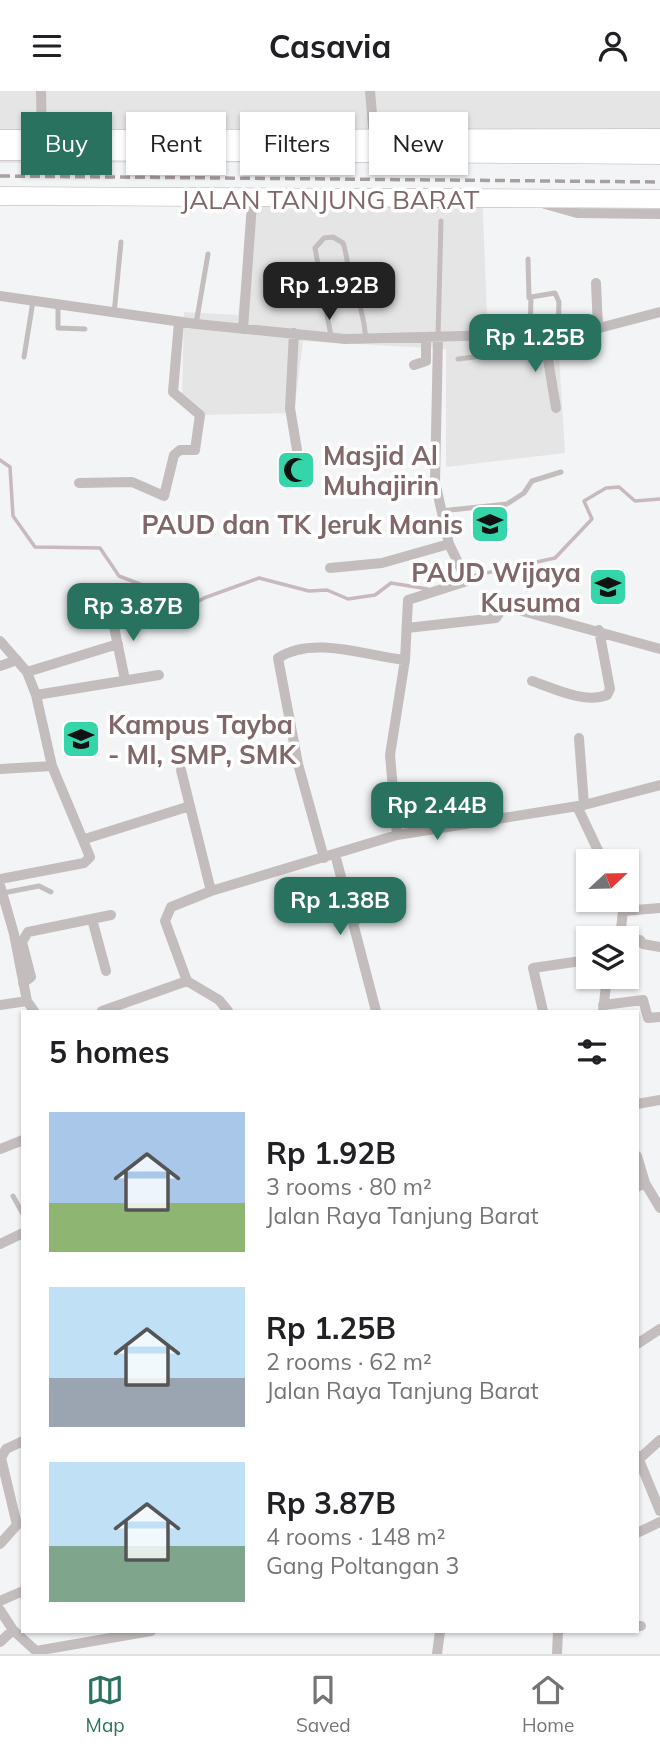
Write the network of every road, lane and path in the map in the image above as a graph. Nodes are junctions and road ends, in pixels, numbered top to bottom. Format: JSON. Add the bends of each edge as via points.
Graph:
{"nodes":[{"id":1,"x":41,"y":91,"type":"edge"},
{"id":2,"x":370,"y":91,"type":"edge"},
{"id":3,"x":41,"y":112,"type":"edge"},
{"id":4,"x":372,"y":112,"type":"edge"},
{"id":5,"x":369,"y":137,"type":"edge"},
{"id":6,"x":468,"y":137,"type":"edge"},
{"id":7,"x":660,"y":138,"type":"edge"},
{"id":8,"x":0,"y":139,"type":"edge"},
{"id":9,"x":21,"y":139,"type":"edge"},
{"id":10,"x":112,"y":139,"type":"edge"},
{"id":11,"x":0,"y":151,"type":"edge"},
{"id":12,"x":660,"y":155,"type":"edge"},
{"id":13,"x":0,"y":196,"type":"edge"},
{"id":14,"x":660,"y":199,"type":"edge"},
{"id":15,"x":532,"y":200,"type":"junction"},
{"id":16,"x":252,"y":204,"type":"dead end"},
{"id":17,"x":660,"y":214,"type":"edge"},
{"id":18,"x":441,"y":221,"type":"dead end"},
{"id":19,"x":121,"y":242,"type":"dead end"},
{"id":20,"x":208,"y":254,"type":"dead end"},
{"id":21,"x":528,"y":259,"type":"dead end"},
{"id":22,"x":596,"y":283,"type":"dead end"},
{"id":23,"x":0,"y":296,"type":"edge"},
{"id":24,"x":529,"y":299,"type":"junction"},
{"id":25,"x":33,"y":301,"type":"junction"},
{"id":26,"x":58,"y":305,"type":"junction"},
{"id":27,"x":660,"y":312,"type":"edge"},
{"id":28,"x":114,"y":314,"type":"junction"},
{"id":29,"x":179,"y":322,"type":"junction"},
{"id":30,"x":196,"y":324,"type":"junction"},
{"id":31,"x":85,"y":329,"type":"dead end"},
{"id":32,"x":243,"y":329,"type":"junction"},
{"id":33,"x":598,"y":329,"type":"junction"},
{"id":34,"x":293,"y":333,"type":"junction"},
{"id":35,"x":544,"y":335,"type":"junction"},
{"id":36,"x":558,"y":335,"type":"junction"},
{"id":37,"x":530,"y":336,"type":"junction"},
{"id":38,"x":491,"y":337,"type":"junction"},
{"id":39,"x":331,"y":338,"type":"junction"},
{"id":40,"x":366,"y":338,"type":"junction"},
{"id":41,"x":438,"y":338,"type":"junction"},
{"id":42,"x":426,"y":339,"type":"junction"},
{"id":43,"x":24,"y":357,"type":"dead end"},
{"id":44,"x":458,"y":359,"type":"dead end"},
{"id":45,"x":414,"y":365,"type":"dead end"},
{"id":46,"x":556,"y":408,"type":"dead end"},
{"id":47,"x":297,"y":450,"type":"dead end"},
{"id":48,"x":561,"y":472,"type":"dead end"},
{"id":49,"x":79,"y":483,"type":"dead end"},
{"id":50,"x":442,"y":511,"type":"junction"},
{"id":51,"x":449,"y":544,"type":"junction"},
{"id":52,"x":330,"y":568,"type":"dead end"},
{"id":53,"x":111,"y":612,"type":"dead end"},
{"id":54,"x":407,"y":628,"type":"junction"},
{"id":55,"x":599,"y":631,"type":"junction"},
{"id":56,"x":0,"y":641,"type":"edge"},
{"id":57,"x":117,"y":644,"type":"junction"},
{"id":58,"x":660,"y":649,"type":"edge"},
{"id":59,"x":17,"y":660,"type":"junction"},
{"id":60,"x":405,"y":660,"type":"junction"},
{"id":61,"x":0,"y":666,"type":"edge"},
{"id":62,"x":27,"y":672,"type":"junction"},
{"id":63,"x":159,"y":675,"type":"dead end"},
{"id":64,"x":125,"y":680,"type":"junction"},
{"id":65,"x":532,"y":681,"type":"dead end"},
{"id":66,"x":36,"y":695,"type":"junction"},
{"id":67,"x":579,"y":738,"type":"dead end"},
{"id":68,"x":52,"y":766,"type":"junction"},
{"id":69,"x":0,"y":769,"type":"edge"},
{"id":70,"x":181,"y":770,"type":"dead end"},
{"id":71,"x":660,"y":785,"type":"edge"},
{"id":72,"x":581,"y":805,"type":"junction"},
{"id":73,"x":190,"y":806,"type":"junction"},
{"id":74,"x":397,"y":835,"type":"junction"},
{"id":75,"x":85,"y":839,"type":"junction"},
{"id":76,"x":598,"y":849,"type":"edge"},
{"id":77,"x":329,"y":856,"type":"junction"},
{"id":78,"x":0,"y":879,"type":"edge"},
{"id":79,"x":1,"y":889,"type":"edge"},
{"id":80,"x":211,"y":891,"type":"junction"},
{"id":81,"x":51,"y":892,"type":"dead end"},
{"id":82,"x":396,"y":904,"type":"dead end"},
{"id":83,"x":639,"y":906,"type":"edge"},
{"id":84,"x":660,"y":908,"type":"edge"},
{"id":85,"x":111,"y":915,"type":"dead end"},
{"id":86,"x":92,"y":919,"type":"junction"},
{"id":87,"x":352,"y":921,"type":"junction"},
{"id":88,"x":639,"y":940,"type":"edge"},
{"id":89,"x":660,"y":947,"type":"edge"},
{"id":90,"x":576,"y":962,"type":"edge"},
{"id":91,"x":106,"y":971,"type":"dead end"},
{"id":92,"x":187,"y":981,"type":"junction"},
{"id":93,"x":23,"y":983,"type":"junction"},
{"id":94,"x":605,"y":989,"type":"edge"},
{"id":95,"x":27,"y":1001,"type":"junction"},
{"id":96,"x":0,"y":1005,"type":"edge"},
{"id":97,"x":603,"y":1008,"type":"edge"},
{"id":98,"x":33,"y":1010,"type":"edge"},
{"id":99,"x":105,"y":1010,"type":"edge"},
{"id":100,"x":227,"y":1010,"type":"edge"},
{"id":101,"x":376,"y":1010,"type":"edge"},
{"id":102,"x":543,"y":1010,"type":"edge"},
{"id":103,"x":660,"y":1017,"type":"edge"},
{"id":104,"x":660,"y":1100,"type":"edge"},
{"id":105,"x":639,"y":1104,"type":"edge"},
{"id":106,"x":21,"y":1141,"type":"edge"},
{"id":107,"x":0,"y":1149,"type":"edge"},
{"id":108,"x":641,"y":1185,"type":"edge"},
{"id":109,"x":13,"y":1196,"type":"dead end"},
{"id":110,"x":660,"y":1208,"type":"edge"},
{"id":111,"x":21,"y":1210,"type":"edge"},
{"id":112,"x":21,"y":1234,"type":"edge"},
{"id":113,"x":0,"y":1244,"type":"edge"},
{"id":114,"x":660,"y":1329,"type":"edge"},
{"id":115,"x":639,"y":1343,"type":"edge"},
{"id":116,"x":660,"y":1440,"type":"edge"},
{"id":117,"x":21,"y":1442,"type":"edge"},
{"id":118,"x":639,"y":1456,"type":"edge"},
{"id":119,"x":639,"y":1459,"type":"edge"},
{"id":120,"x":660,"y":1511,"type":"edge"},
{"id":121,"x":660,"y":1522,"type":"edge"},
{"id":122,"x":639,"y":1532,"type":"edge"},
{"id":123,"x":0,"y":1543,"type":"edge"},
{"id":124,"x":21,"y":1592,"type":"edge"},
{"id":125,"x":0,"y":1601,"type":"edge"},
{"id":126,"x":0,"y":1610,"type":"edge"},
{"id":127,"x":13,"y":1630,"type":"junction"},
{"id":128,"x":140,"y":1633,"type":"edge"},
{"id":129,"x":440,"y":1633,"type":"edge"},
{"id":130,"x":558,"y":1633,"type":"edge"},
{"id":131,"x":0,"y":1642,"type":"edge"},
{"id":132,"x":438,"y":1654,"type":"edge"},
{"id":133,"x":557,"y":1654,"type":"edge"}],
"edges":[{"from":1,"to":3,"type":"street"},
{"from":2,"to":4,"type":"street"},
{"from":5,"to":10,"type":"main road"},
{"from":6,"to":7,"type":"main road"},
{"from":8,"to":9,"type":"main road"},
{"from":11,"to":12,"type":"main road"},
{"from":13,"to":15,"type":"main road","name":"JALAN TANJUNG BARAT"},
{"from":14,"to":15,"type":"main road","name":"JALAN TANJUNG BARAT"},
{"from":15,"to":17,"type":"street","via":[[577,213]]},
{"from":16,"to":32,"type":"street"},
{"from":18,"to":41,"type":"lane"},
{"from":19,"to":28,"type":"lane"},
{"from":20,"to":30,"type":"lane"},
{"from":21,"to":24,"type":"lane"},
{"from":22,"to":33,"type":"street"},
{"from":23,"to":25,"type":"street"},
{"from":24,"to":36,"type":"lane","via":[[557,295]]},
{"from":24,"to":37,"type":"lane"},
{"from":25,"to":26,"type":"street"},
{"from":25,"to":43,"type":"lane"},
{"from":26,"to":28,"type":"street"},
{"from":26,"to":31,"type":"lane","via":[[58,328]]},
{"from":27,"to":33,"type":"street"},
{"from":28,"to":29,"type":"street"},
{"from":29,"to":30,"type":"street"},
{"from":29,"to":49,"type":"street","via":[[173,392],[201,415],[195,450],[174,455],[164,496],[132,482]]},
{"from":30,"to":32,"type":"street"},
{"from":32,"to":34,"type":"street"},
{"from":33,"to":36,"type":"street"},
{"from":34,"to":39,"type":"street"},
{"from":34,"to":47,"type":"street","via":[[290,408]]},
{"from":35,"to":36,"type":"street"},
{"from":35,"to":37,"type":"street"},
{"from":35,"to":46,"type":"street"},
{"from":37,"to":38,"type":"street"},
{"from":38,"to":41,"type":"street"},
{"from":38,"to":44,"type":"lane","via":[[491,355]]},
{"from":39,"to":40,"type":"street"},
{"from":39,"to":40,"type":"lane","via":[[315,248],[324,238],[332,237],[343,243],[347,253]]},
{"from":40,"to":42,"type":"street"},
{"from":41,"to":42,"type":"street"},
{"from":41,"to":50,"type":"street","via":[[435,482]]},
{"from":42,"to":45,"type":"street","via":[[426,361]]},
{"from":48,"to":50,"type":"lane","via":[[532,481],[507,504]]},
{"from":50,"to":51,"type":"street"},
{"from":51,"to":52,"type":"street","via":[[382,563]]},
{"from":51,"to":54,"type":"street","via":[[466,576],[465,583],[409,599]]},
{"from":53,"to":57,"type":"street"},
{"from":54,"to":55,"type":"street","via":[[496,618],[504,606]]},
{"from":54,"to":60,"type":"street"},
{"from":55,"to":58,"type":"street"},
{"from":55,"to":65,"type":"street","via":[[610,689],[607,695],[584,696],[547,689]]},
{"from":56,"to":59,"type":"street"},
{"from":57,"to":62,"type":"street"},
{"from":57,"to":64,"type":"street"},
{"from":59,"to":61,"type":"street"},
{"from":59,"to":62,"type":"street"},
{"from":60,"to":74,"type":"street","via":[[390,755]]},
{"from":60,"to":77,"type":"street","via":[[338,649],[296,650],[278,658],[298,764]]},
{"from":62,"to":66,"type":"street"},
{"from":63,"to":64,"type":"street"},
{"from":64,"to":66,"type":"street"},
{"from":66,"to":68,"type":"street"},
{"from":67,"to":72,"type":"street"},
{"from":68,"to":69,"type":"street"},
{"from":68,"to":75,"type":"street"},
{"from":70,"to":73,"type":"street"},
{"from":71,"to":72,"type":"street"},
{"from":72,"to":74,"type":"street"},
{"from":72,"to":76,"type":"street"},
{"from":73,"to":75,"type":"street"},
{"from":73,"to":80,"type":"street"},
{"from":74,"to":77,"type":"street"},
{"from":75,"to":78,"type":"street","via":[[90,857],[86,862]]},
{"from":77,"to":80,"type":"street"},
{"from":77,"to":87,"type":"street"},
{"from":79,"to":81,"type":"lane","via":[[39,886]]},
{"from":79,"to":93,"type":"street"},
{"from":80,"to":92,"type":"street","via":[[171,907],[165,915]]},
{"from":82,"to":87,"type":"street"},
{"from":83,"to":84,"type":"street"},
{"from":85,"to":86,"type":"street"},
{"from":86,"to":91,"type":"street"},
{"from":86,"to":93,"type":"street","via":[[24,936],[31,978]]},
{"from":87,"to":101,"type":"street"},
{"from":88,"to":89,"type":"street"},
{"from":90,"to":102,"type":"street","via":[[533,968]]},
{"from":92,"to":99,"type":"street"},
{"from":92,"to":100,"type":"street"},
{"from":93,"to":95,"type":"street"},
{"from":94,"to":97,"type":"street"},
{"from":95,"to":96,"type":"street"},
{"from":95,"to":98,"type":"street"},
{"from":97,"to":103,"type":"street","via":[[643,1000],[648,1018]]},
{"from":104,"to":105,"type":"street"},
{"from":106,"to":107,"type":"street"},
{"from":108,"to":110,"type":"street"},
{"from":109,"to":111,"type":"lane"},
{"from":112,"to":113,"type":"street"},
{"from":114,"to":115,"type":"street"},
{"from":116,"to":118,"type":"street"},
{"from":117,"to":123,"type":"street","via":[[6,1449],[1,1458],[17,1525]]},
{"from":119,"to":120,"type":"street"},
{"from":121,"to":122,"type":"street"},
{"from":124,"to":125,"type":"street"},
{"from":126,"to":127,"type":"street"},
{"from":127,"to":128,"type":"street","via":[[36,1651]]},
{"from":127,"to":131,"type":"street"},
{"from":129,"to":132,"type":"street"},
{"from":130,"to":133,"type":"street"}]}
